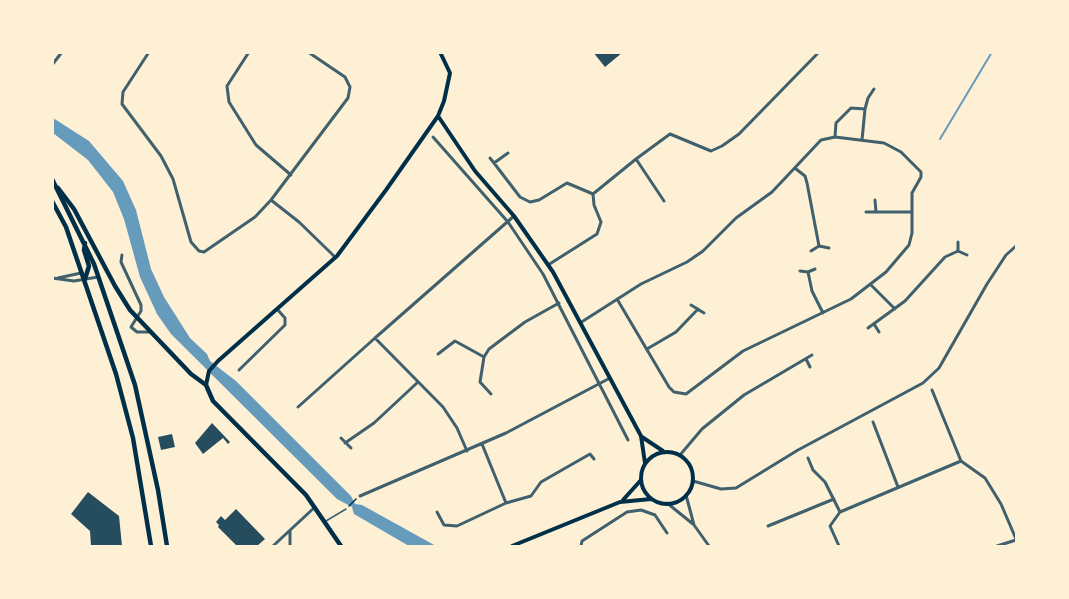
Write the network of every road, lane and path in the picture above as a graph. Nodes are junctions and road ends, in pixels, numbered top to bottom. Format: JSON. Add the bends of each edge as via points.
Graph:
{"nodes":[{"id":1,"x":62,"y":52,"type":"edge"},
{"id":2,"x":149,"y":52,"type":"edge"},
{"id":3,"x":249,"y":52,"type":"edge"},
{"id":4,"x":308,"y":52,"type":"edge"},
{"id":5,"x":440,"y":52,"type":"edge"},
{"id":6,"x":819,"y":52,"type":"edge"},
{"id":7,"x":52,"y":65,"type":"edge"},
{"id":8,"x":874,"y":89,"type":"dead end"},
{"id":9,"x":865,"y":109,"type":"junction"},
{"id":10,"x":438,"y":116,"type":"junction"},
{"id":11,"x":433,"y":137,"type":"dead end"},
{"id":12,"x":835,"y":137,"type":"junction"},
{"id":13,"x":862,"y":140,"type":"junction"},
{"id":14,"x":508,"y":153,"type":"dead end"},
{"id":15,"x":490,"y":158,"type":"dead end"},
{"id":16,"x":636,"y":159,"type":"junction"},
{"id":17,"x":494,"y":163,"type":"junction"},
{"id":18,"x":796,"y":168,"type":"junction"},
{"id":19,"x":291,"y":175,"type":"junction"},
{"id":20,"x":52,"y":179,"type":"edge"},
{"id":21,"x":58,"y":188,"type":"junction"},
{"id":22,"x":594,"y":194,"type":"junction"},
{"id":23,"x":271,"y":200,"type":"junction"},
{"id":24,"x":875,"y":200,"type":"dead end"},
{"id":25,"x":52,"y":201,"type":"edge"},
{"id":26,"x":664,"y":201,"type":"dead end"},
{"id":27,"x":866,"y":212,"type":"dead end"},
{"id":28,"x":876,"y":212,"type":"junction"},
{"id":29,"x":912,"y":212,"type":"junction"},
{"id":30,"x":514,"y":216,"type":"junction"},
{"id":31,"x":508,"y":222,"type":"junction"},
{"id":32,"x":958,"y":242,"type":"dead end"},
{"id":33,"x":85,"y":243,"type":"junction"},
{"id":34,"x":819,"y":246,"type":"junction"},
{"id":35,"x":1017,"y":246,"type":"edge"},
{"id":36,"x":829,"y":248,"type":"dead end"},
{"id":37,"x":811,"y":251,"type":"dead end"},
{"id":38,"x":958,"y":251,"type":"junction"},
{"id":39,"x":122,"y":255,"type":"dead end"},
{"id":40,"x":967,"y":255,"type":"dead end"},
{"id":41,"x":335,"y":257,"type":"junction"},
{"id":42,"x":548,"y":265,"type":"junction"},
{"id":43,"x":96,"y":268,"type":"junction"},
{"id":44,"x":815,"y":269,"type":"dead end"},
{"id":45,"x":89,"y":271,"type":"junction"},
{"id":46,"x":800,"y":271,"type":"dead end"},
{"id":47,"x":83,"y":272,"type":"junction"},
{"id":48,"x":808,"y":272,"type":"junction"},
{"id":49,"x":99,"y":276,"type":"junction"},
{"id":50,"x":55,"y":278,"type":"edge"},
{"id":51,"x":85,"y":279,"type":"junction"},
{"id":52,"x":871,"y":285,"type":"junction"},
{"id":53,"x":617,"y":299,"type":"junction"},
{"id":54,"x":559,"y":303,"type":"junction"},
{"id":55,"x":692,"y":305,"type":"dead end"},
{"id":56,"x":277,"y":309,"type":"junction"},
{"id":57,"x":698,"y":309,"type":"junction"},
{"id":58,"x":895,"y":309,"type":"junction"},
{"id":59,"x":704,"y":313,"type":"dead end"},
{"id":60,"x":823,"y":313,"type":"junction"},
{"id":61,"x":137,"y":317,"type":"junction"},
{"id":62,"x":580,"y":323,"type":"junction"},
{"id":63,"x":874,"y":324,"type":"junction"},
{"id":64,"x":868,"y":328,"type":"dead end"},
{"id":65,"x":150,"y":332,"type":"junction"},
{"id":66,"x":879,"y":332,"type":"dead end"},
{"id":67,"x":375,"y":338,"type":"junction"},
{"id":68,"x":647,"y":349,"type":"junction"},
{"id":69,"x":438,"y":354,"type":"dead end"},
{"id":70,"x":812,"y":355,"type":"dead end"},
{"id":71,"x":484,"y":357,"type":"junction"},
{"id":72,"x":806,"y":359,"type":"junction"},
{"id":73,"x":810,"y":367,"type":"dead end"},
{"id":74,"x":239,"y":370,"type":"dead end"},
{"id":75,"x":610,"y":378,"type":"junction"},
{"id":76,"x":418,"y":382,"type":"junction"},
{"id":77,"x":599,"y":383,"type":"junction"},
{"id":78,"x":206,"y":385,"type":"junction"},
{"id":79,"x":932,"y":390,"type":"dead end"},
{"id":80,"x":491,"y":394,"type":"dead end"},
{"id":81,"x":306,"y":399,"type":"junction"},
{"id":82,"x":310,"y":403,"type":"dead end"},
{"id":83,"x":298,"y":407,"type":"dead end"},
{"id":84,"x":873,"y":422,"type":"dead end"},
{"id":85,"x":641,"y":436,"type":"junction"},
{"id":86,"x":341,"y":438,"type":"dead end"},
{"id":87,"x":628,"y":440,"type":"dead end"},
{"id":88,"x":345,"y":443,"type":"junction"},
{"id":89,"x":482,"y":444,"type":"junction"},
{"id":90,"x":351,"y":448,"type":"dead end"},
{"id":91,"x":467,"y":451,"type":"junction"},
{"id":92,"x":664,"y":452,"type":"junction"},
{"id":93,"x":680,"y":455,"type":"junction"},
{"id":94,"x":808,"y":458,"type":"dead end"},
{"id":95,"x":594,"y":459,"type":"dead end"},
{"id":96,"x":961,"y":461,"type":"junction"},
{"id":97,"x":645,"y":463,"type":"junction"},
{"id":98,"x":641,"y":480,"type":"junction"},
{"id":99,"x":693,"y":481,"type":"junction"},
{"id":100,"x":898,"y":487,"type":"junction"},
{"id":101,"x":687,"y":495,"type":"junction"},
{"id":102,"x":360,"y":496,"type":"dead end"},
{"id":103,"x":652,"y":499,"type":"junction"},
{"id":104,"x":834,"y":499,"type":"junction"},
{"id":105,"x":356,"y":500,"type":"dead end"},
{"id":106,"x":620,"y":502,"type":"junction"},
{"id":107,"x":506,"y":503,"type":"junction"},
{"id":108,"x":667,"y":503,"type":"junction"},
{"id":109,"x":315,"y":507,"type":"junction"},
{"id":110,"x":346,"y":508,"type":"joint"},
{"id":111,"x":437,"y":512,"type":"dead end"},
{"id":112,"x":840,"y":512,"type":"junction"},
{"id":113,"x":325,"y":521,"type":"junction"},
{"id":114,"x":694,"y":525,"type":"junction"},
{"id":115,"x":768,"y":526,"type":"dead end"},
{"id":116,"x":291,"y":529,"type":"junction"},
{"id":117,"x":667,"y":533,"type":"dead end"},
{"id":118,"x":1017,"y":539,"type":"edge"},
{"id":119,"x":151,"y":546,"type":"edge"},
{"id":120,"x":167,"y":546,"type":"edge"},
{"id":121,"x":273,"y":546,"type":"edge"},
{"id":122,"x":290,"y":546,"type":"edge"},
{"id":123,"x":341,"y":546,"type":"edge"},
{"id":124,"x":512,"y":546,"type":"edge"},
{"id":125,"x":581,"y":546,"type":"edge"},
{"id":126,"x":709,"y":546,"type":"edge"},
{"id":127,"x":838,"y":546,"type":"edge"},
{"id":128,"x":997,"y":546,"type":"edge"}],
"edges":[{"from":1,"to":7,"type":"street"},
{"from":2,"to":23,"type":"street","via":[[123,92],[122,105],[161,156],[194,248],[209,250],[255,217]]},
{"from":3,"to":19,"type":"street","via":[[227,86],[229,102],[256,145]]},
{"from":4,"to":19,"type":"street","via":[[345,77],[350,93]]},
{"from":5,"to":10,"type":"main road","via":[[450,82]]},
{"from":6,"to":16,"type":"street","via":[[739,134],[722,146],[711,151],[670,134]]},
{"from":8,"to":9,"type":"street"},
{"from":9,"to":12,"type":"street","via":[[851,108],[836,123]]},
{"from":9,"to":13,"type":"street"},
{"from":10,"to":30,"type":"main road","via":[[475,171]]},
{"from":10,"to":41,"type":"main road"},
{"from":11,"to":31,"type":"street"},
{"from":12,"to":13,"type":"street"},
{"from":12,"to":18,"type":"street","via":[[821,140]]},
{"from":13,"to":29,"type":"street","via":[[893,146],[917,165],[921,177],[912,193]]},
{"from":14,"to":17,"type":"street"},
{"from":15,"to":17,"type":"street"},
{"from":16,"to":22,"type":"street"},
{"from":16,"to":26,"type":"street"},
{"from":17,"to":22,"type":"street","via":[[520,197],[530,202],[567,183]]},
{"from":18,"to":34,"type":"street","via":[[805,176]]},
{"from":18,"to":53,"type":"street","via":[[687,262]]},
{"from":19,"to":23,"type":"street"},
{"from":20,"to":21,"type":"main road"},
{"from":21,"to":33,"type":"main road"},
{"from":21,"to":61,"type":"main road"},
{"from":22,"to":42,"type":"street","via":[[601,228]]},
{"from":23,"to":41,"type":"street"},
{"from":24,"to":28,"type":"street"},
{"from":25,"to":47,"type":"main road"},
{"from":27,"to":28,"type":"street"},
{"from":28,"to":29,"type":"street"},
{"from":29,"to":52,"type":"street","via":[[909,245]]},
{"from":30,"to":31,"type":"street"},
{"from":30,"to":42,"type":"main road"},
{"from":31,"to":54,"type":"street"},
{"from":31,"to":67,"type":"street"},
{"from":32,"to":38,"type":"street"},
{"from":33,"to":43,"type":"main road"},
{"from":33,"to":45,"type":"main road"},
{"from":34,"to":36,"type":"street"},
{"from":34,"to":37,"type":"street"},
{"from":35,"to":99,"type":"street","via":[[1006,255],[987,284],[939,368],[923,383],[736,488],[721,489]]},
{"from":38,"to":40,"type":"street"},
{"from":38,"to":58,"type":"street","via":[[945,257]]},
{"from":39,"to":61,"type":"street","via":[[121,262],[141,305]]},
{"from":41,"to":56,"type":"main road"},
{"from":42,"to":62,"type":"main road"},
{"from":43,"to":45,"type":"street"},
{"from":43,"to":49,"type":"main road"},
{"from":44,"to":48,"type":"street"},
{"from":45,"to":47,"type":"street"},
{"from":45,"to":51,"type":"main road"},
{"from":46,"to":48,"type":"street"},
{"from":47,"to":50,"type":"street"},
{"from":47,"to":51,"type":"main road"},
{"from":48,"to":60,"type":"street"},
{"from":49,"to":51,"type":"street"},
{"from":49,"to":120,"type":"main road","via":[[144,419]]},
{"from":50,"to":51,"type":"street"},
{"from":51,"to":119,"type":"main road","via":[[133,438]]},
{"from":52,"to":58,"type":"street"},
{"from":52,"to":60,"type":"street"},
{"from":53,"to":62,"type":"street"},
{"from":53,"to":68,"type":"street"},
{"from":54,"to":71,"type":"street","via":[[509,333]]},
{"from":54,"to":77,"type":"street"},
{"from":55,"to":57,"type":"street"},
{"from":56,"to":74,"type":"street","via":[[285,318],[285,325]]},
{"from":56,"to":78,"type":"main road","via":[[218,361],[209,371]]},
{"from":57,"to":59,"type":"street"},
{"from":57,"to":68,"type":"street","via":[[676,332]]},
{"from":58,"to":63,"type":"street"},
{"from":60,"to":68,"type":"street","via":[[743,351],[686,394],[669,387]]},
{"from":61,"to":65,"type":"main road"},
{"from":61,"to":65,"type":"street","via":[[132,323],[133,331]]},
{"from":62,"to":75,"type":"main road"},
{"from":63,"to":64,"type":"street"},
{"from":63,"to":66,"type":"street"},
{"from":65,"to":78,"type":"main road"},
{"from":67,"to":76,"type":"street"},
{"from":67,"to":81,"type":"street"},
{"from":69,"to":71,"type":"street","via":[[455,341]]},
{"from":70,"to":72,"type":"street"},
{"from":71,"to":80,"type":"street","via":[[480,382]]},
{"from":72,"to":73,"type":"street"},
{"from":72,"to":93,"type":"street","via":[[744,395],[702,429]]},
{"from":75,"to":77,"type":"street"},
{"from":75,"to":85,"type":"main road"},
{"from":76,"to":88,"type":"street","via":[[374,423]]},
{"from":76,"to":91,"type":"street","via":[[443,407]]},
{"from":77,"to":87,"type":"street"},
{"from":77,"to":89,"type":"street"},
{"from":78,"to":109,"type":"main road","via":[[213,401]]},
{"from":79,"to":96,"type":"street"},
{"from":81,"to":82,"type":"street"},
{"from":81,"to":83,"type":"street"},
{"from":84,"to":100,"type":"street"},
{"from":85,"to":92,"type":"main road"},
{"from":85,"to":97,"type":"main road"},
{"from":86,"to":88,"type":"street"},
{"from":88,"to":90,"type":"street"},
{"from":89,"to":91,"type":"street"},
{"from":89,"to":107,"type":"street"},
{"from":91,"to":102,"type":"street"},
{"from":92,"to":93,"type":"main road"},
{"from":92,"to":97,"type":"main road"},
{"from":93,"to":99,"type":"main road","via":[[690,464]]},
{"from":94,"to":104,"type":"street"},
{"from":95,"to":107,"type":"street","via":[[590,454],[541,482],[531,496]]},
{"from":96,"to":100,"type":"street"},
{"from":96,"to":118,"type":"street","via":[[985,478]]},
{"from":97,"to":98,"type":"main road"},
{"from":98,"to":103,"type":"main road"},
{"from":98,"to":106,"type":"main road"},
{"from":99,"to":101,"type":"main road"},
{"from":100,"to":112,"type":"street"},
{"from":101,"to":108,"type":"main road"},
{"from":101,"to":114,"type":"street"},
{"from":103,"to":106,"type":"main road"},
{"from":103,"to":108,"type":"main road"},
{"from":104,"to":112,"type":"street"},
{"from":104,"to":115,"type":"street"},
{"from":105,"to":110,"type":"path"},
{"from":106,"to":124,"type":"main road"},
{"from":107,"to":111,"type":"street","via":[[457,526],[444,525]]},
{"from":108,"to":114,"type":"street"},
{"from":109,"to":113,"type":"main road"},
{"from":109,"to":116,"type":"street"},
{"from":110,"to":113,"type":"lane"},
{"from":112,"to":127,"type":"street","via":[[830,526]]},
{"from":113,"to":123,"type":"main road"},
{"from":114,"to":126,"type":"street"},
{"from":116,"to":121,"type":"street"},
{"from":116,"to":122,"type":"street"},
{"from":117,"to":125,"type":"street","via":[[655,515],[641,510],[627,512],[582,541]]},
{"from":118,"to":128,"type":"street"}]}
